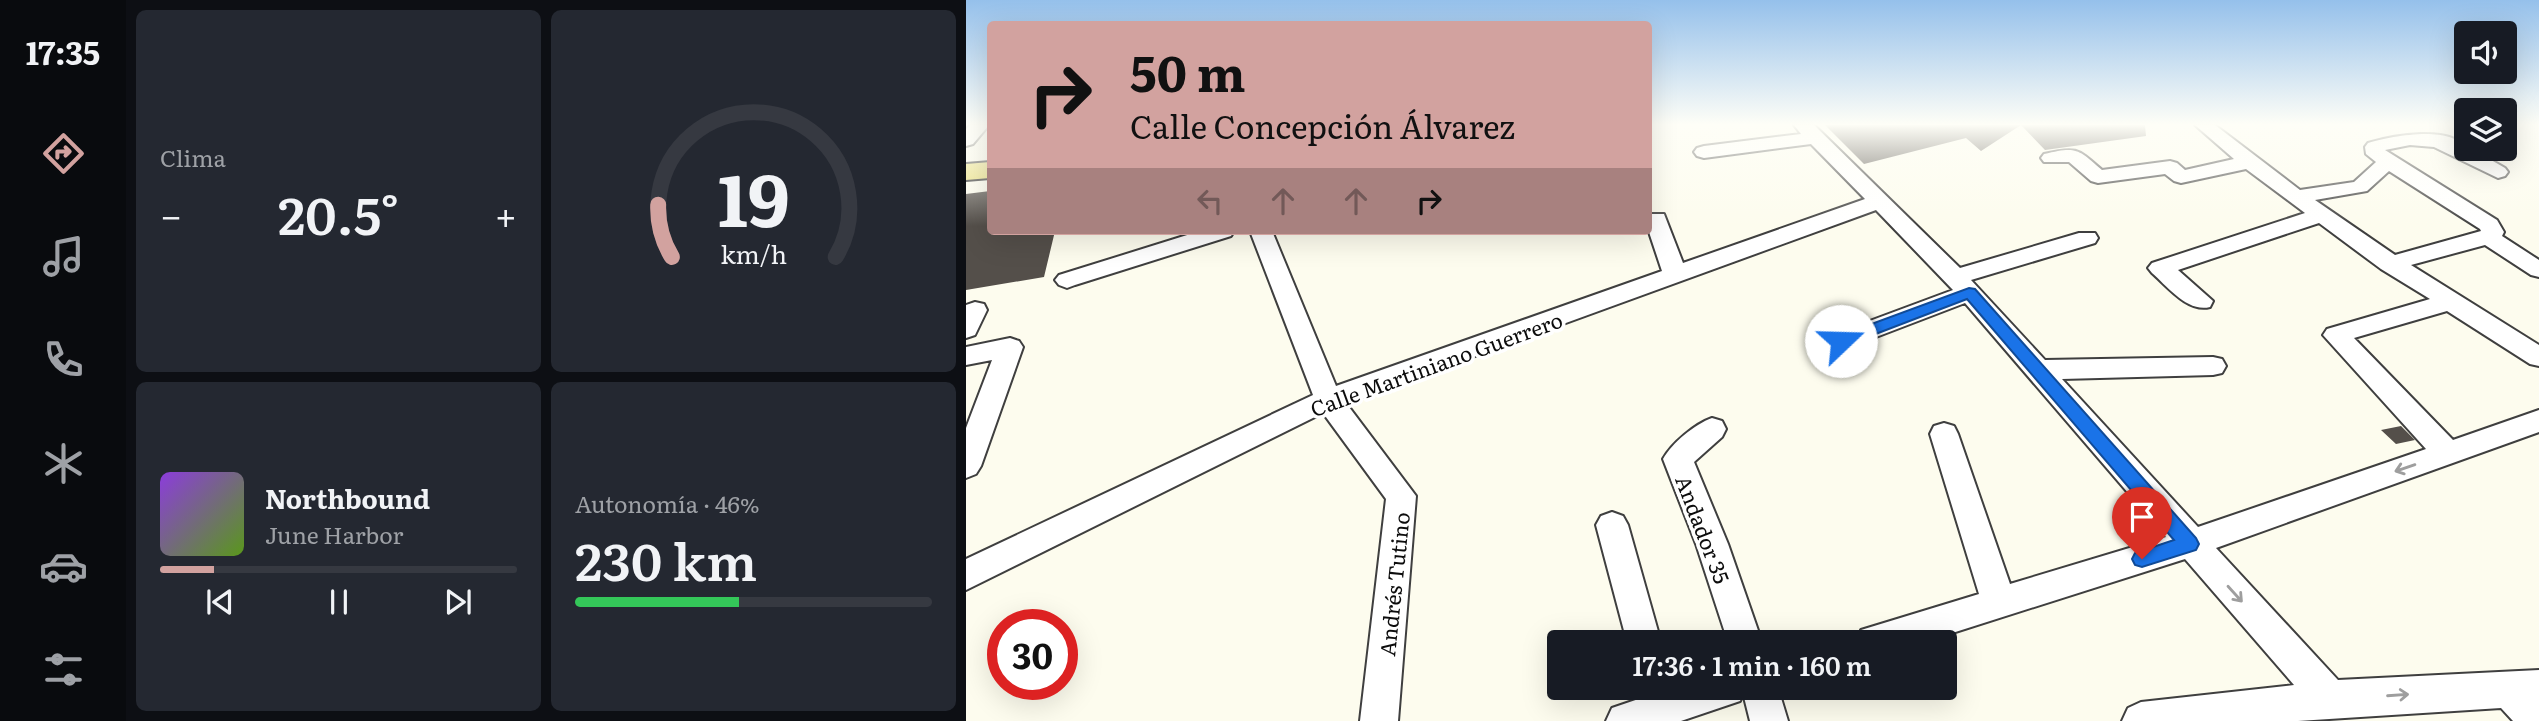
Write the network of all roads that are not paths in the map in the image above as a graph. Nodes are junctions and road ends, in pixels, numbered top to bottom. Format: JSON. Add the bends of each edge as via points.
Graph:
{"nodes":[{"id":1,"x":1837,"y":159,"type":"edge"},
{"id":2,"x":2077,"y":159,"type":"edge"},
{"id":3,"x":2244,"y":159,"type":"edge"},
{"id":4,"x":2384,"y":159,"type":"edge"},
{"id":5,"x":2476,"y":159,"type":"edge"},
{"id":6,"x":2248,"y":162,"type":"junction"},
{"id":7,"x":2389,"y":162,"type":"junction"},
{"id":8,"x":987,"y":170,"type":"edge"},
{"id":9,"x":966,"y":172,"type":"edge"},
{"id":10,"x":2498,"y":172,"type":"dead end"},
{"id":11,"x":2295,"y":197,"type":"junction"},
{"id":12,"x":1881,"y":201,"type":"junction"},
{"id":13,"x":2319,"y":216,"type":"junction"},
{"id":14,"x":1656,"y":219,"type":"dead end"},
{"id":15,"x":1210,"y":235,"type":"edge"},
{"id":16,"x":1263,"y":235,"type":"edge"},
{"id":17,"x":2488,"y":237,"type":"junction"},
{"id":18,"x":2087,"y":238,"type":"dead end"},
{"id":19,"x":2389,"y":264,"type":"junction"},
{"id":20,"x":2539,"y":270,"type":"edge"},
{"id":21,"x":1676,"y":276,"type":"junction"},
{"id":22,"x":1067,"y":280,"type":"dead end"},
{"id":23,"x":1962,"y":285,"type":"junction"},
{"id":24,"x":2201,"y":301,"type":"dead end"},
{"id":25,"x":2449,"y":302,"type":"junction"},
{"id":26,"x":1841,"y":341,"type":"dead end"},
{"id":27,"x":966,"y":356,"type":"edge"},
{"id":28,"x":2539,"y":356,"type":"edge"},
{"id":29,"x":2213,"y":366,"type":"dead end"},
{"id":30,"x":2039,"y":370,"type":"junction"},
{"id":31,"x":1328,"y":399,"type":"junction"},
{"id":32,"x":2539,"y":421,"type":"edge"},
{"id":33,"x":1712,"y":429,"type":"dead end"},
{"id":34,"x":1944,"y":434,"type":"dead end"},
{"id":35,"x":2448,"y":453,"type":"junction"},
{"id":36,"x":966,"y":466,"type":"edge"},
{"id":37,"x":1612,"y":524,"type":"dead end"},
{"id":38,"x":2189,"y":544,"type":"junction"},
{"id":39,"x":966,"y":575,"type":"edge"},
{"id":40,"x":1999,"y":603,"type":"junction"},
{"id":41,"x":1641,"y":630,"type":"edge"},
{"id":42,"x":1741,"y":630,"type":"edge"},
{"id":43,"x":1912,"y":630,"type":"edge"},
{"id":44,"x":2524,"y":688,"type":"edge"},
{"id":45,"x":2330,"y":699,"type":"junction"},
{"id":46,"x":1657,"y":700,"type":"edge"},
{"id":47,"x":1763,"y":700,"type":"edge"},
{"id":48,"x":2539,"y":720,"type":"edge"},
{"id":49,"x":1379,"y":721,"type":"edge"},
{"id":50,"x":1625,"y":721,"type":"edge"},
{"id":51,"x":1769,"y":721,"type":"edge"},
{"id":52,"x":2140,"y":721,"type":"edge"}],
"edges":[{"from":1,"to":12,"type":"street"},
{"from":2,"to":6,"type":"street","via":[[2098,177],[2170,167],[2181,177]]},
{"from":3,"to":6,"type":"street"},
{"from":4,"to":7,"type":"street"},
{"from":5,"to":10,"type":"street"},
{"from":6,"to":11,"type":"street"},
{"from":7,"to":11,"type":"street","via":[[2360,187]]},
{"from":7,"to":17,"type":"street","via":[[2489,225],[2493,232]]},
{"from":8,"to":9,"type":"main road"},
{"from":11,"to":13,"type":"street"},
{"from":12,"to":21,"type":"street","name":"Calle Martiniano Guerrero"},
{"from":12,"to":23,"type":"street"},
{"from":13,"to":19,"type":"street"},
{"from":13,"to":24,"type":"street","via":[[2160,268]]},
{"from":14,"to":21,"type":"street"},
{"from":15,"to":22,"type":"street"},
{"from":16,"to":31,"type":"street","name":"Andrés Tutino"},
{"from":17,"to":19,"type":"street"},
{"from":17,"to":20,"type":"street"},
{"from":18,"to":23,"type":"street"},
{"from":19,"to":25,"type":"street"},
{"from":21,"to":31,"type":"street","name":"Calle Martiniano Guerrero"},
{"from":23,"to":26,"type":"street"},
{"from":23,"to":30,"type":"street"},
{"from":25,"to":28,"type":"street"},
{"from":25,"to":35,"type":"street","via":[[2336,335]]},
{"from":27,"to":36,"type":"street","via":[[1010,347]]},
{"from":29,"to":30,"type":"street"},
{"from":30,"to":38,"type":"street"},
{"from":31,"to":39,"type":"street","name":"Calle Martiniano Guerrero"},
{"from":31,"to":49,"type":"street","name":"Andrés Tutino","via":[[1401,496]]},
{"from":32,"to":35,"type":"street"},
{"from":33,"to":42,"type":"street","name":"Andador 35","via":[[1678,459]]},
{"from":34,"to":40,"type":"street"},
{"from":35,"to":38,"type":"street","one_way":true},
{"from":37,"to":41,"type":"street"},
{"from":38,"to":40,"type":"street"},
{"from":38,"to":45,"type":"street","one_way":true},
{"from":40,"to":43,"type":"street"},
{"from":45,"to":44,"type":"street","one_way":true},
{"from":44,"to":48,"type":"street"},
{"from":45,"to":52,"type":"street"},
{"from":46,"to":50,"type":"street"},
{"from":47,"to":51,"type":"street"}]}
